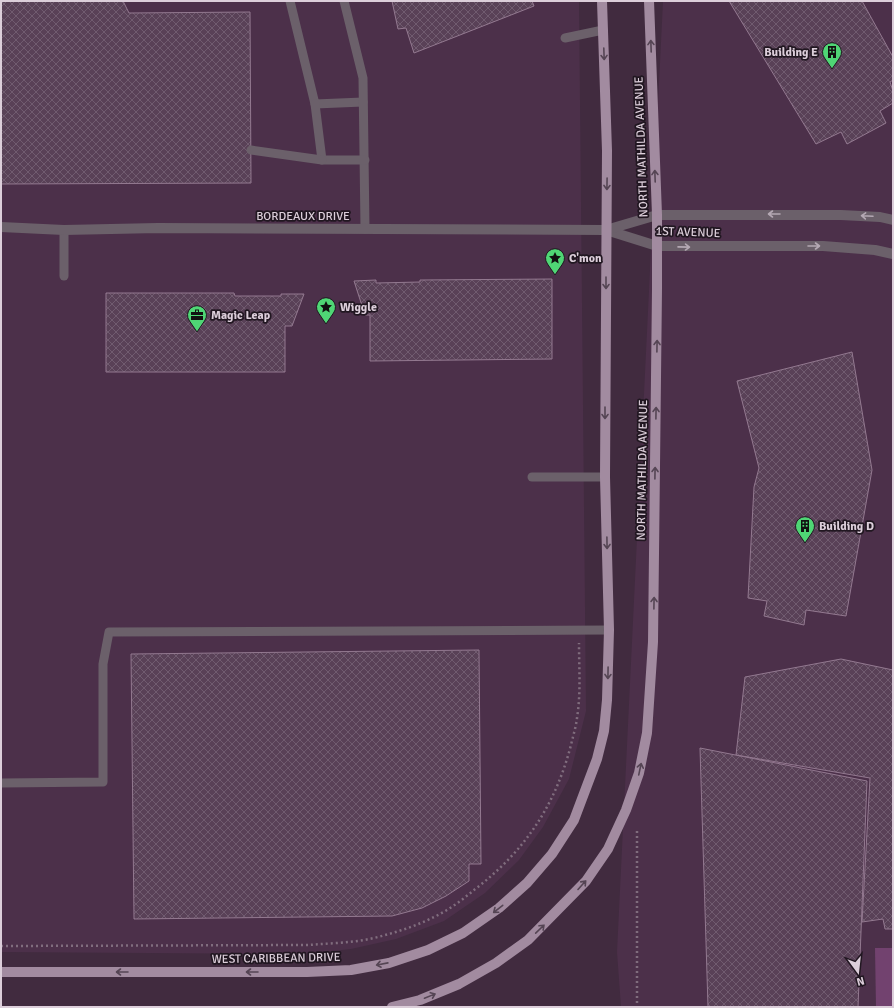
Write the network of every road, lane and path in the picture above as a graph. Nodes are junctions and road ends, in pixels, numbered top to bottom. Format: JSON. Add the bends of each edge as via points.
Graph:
{"nodes":[{"id":1,"x":290,"y":1,"type":"edge"},
{"id":2,"x":344,"y":1,"type":"edge"},
{"id":3,"x":602,"y":1,"type":"edge"},
{"id":4,"x":649,"y":1,"type":"edge"},
{"id":5,"x":603,"y":30,"type":"junction"},
{"id":6,"x":565,"y":38,"type":"dead end"},
{"id":7,"x":363,"y":102,"type":"junction"},
{"id":8,"x":315,"y":104,"type":"junction"},
{"id":9,"x":251,"y":150,"type":"dead end"},
{"id":10,"x":322,"y":160,"type":"junction"},
{"id":11,"x":365,"y":160,"type":"junction"},
{"id":12,"x":657,"y":215,"type":"junction"},
{"id":13,"x":893,"y":220,"type":"edge"},
{"id":14,"x":1,"y":227,"type":"edge"},
{"id":15,"x":365,"y":229,"type":"junction"},
{"id":16,"x":64,"y":230,"type":"junction"},
{"id":17,"x":606,"y":230,"type":"junction"},
{"id":18,"x":657,"y":246,"type":"junction"},
{"id":19,"x":893,"y":254,"type":"edge"},
{"id":20,"x":64,"y":276,"type":"dead end"},
{"id":21,"x":532,"y":477,"type":"dead end"},
{"id":22,"x":605,"y":477,"type":"junction"},
{"id":23,"x":578,"y":630,"type":"junction"},
{"id":24,"x":609,"y":630,"type":"junction"},
{"id":25,"x":1,"y":783,"type":"edge"},
{"id":26,"x":637,"y":831,"type":"dead end"},
{"id":27,"x":1,"y":946,"type":"edge"},
{"id":28,"x":1,"y":972,"type":"edge"},
{"id":29,"x":392,"y":1007,"type":"edge"},
{"id":30,"x":637,"y":1007,"type":"edge"}],
"edges":[{"from":1,"to":8,"type":"lane"},
{"from":2,"to":7,"type":"lane","via":[[363,78]]},
{"from":3,"to":5,"type":"main road"},
{"from":12,"to":4,"type":"main road","name":"NORTH MATHILDA AVENUE","one_way":true},
{"from":5,"to":6,"type":"lane"},
{"from":5,"to":17,"type":"main road","one_way":true,"via":[[607,151]]},
{"from":7,"to":8,"type":"lane"},
{"from":7,"to":11,"type":"lane"},
{"from":8,"to":10,"type":"lane"},
{"from":9,"to":10,"type":"lane"},
{"from":10,"to":11,"type":"lane"},
{"from":11,"to":15,"type":"lane"},
{"from":13,"to":12,"type":"street","name":"1ST AVENUE","one_way":true,"via":[[841,215]]},
{"from":12,"to":17,"type":"street","name":"1ST AVENUE"},
{"from":12,"to":18,"type":"main road","name":"NORTH MATHILDA AVENUE"},
{"from":14,"to":16,"type":"street","name":"BORDEAUX DRIVE"},
{"from":15,"to":16,"type":"street","name":"BORDEAUX DRIVE"},
{"from":15,"to":17,"type":"street","name":"BORDEAUX DRIVE"},
{"from":16,"to":20,"type":"lane"},
{"from":17,"to":18,"type":"street","name":"1ST AVENUE"},
{"from":17,"to":22,"type":"main road","one_way":true},
{"from":18,"to":19,"type":"street","name":"1ST AVENUE","one_way":true,"via":[[823,246]]},
{"from":29,"to":18,"type":"main road","name":"NORTH MATHILDA AVENUE","one_way":true,"via":[[420,1000],[459,984],[496,963],[528,940],[586,881],[608,848],[626,810],[639,773],[647,733],[654,642]]},
{"from":21,"to":22,"type":"lane"},
{"from":22,"to":24,"type":"main road","one_way":true},
{"from":23,"to":24,"type":"lane"},
{"from":23,"to":25,"type":"lane","via":[[109,632],[103,664],[103,782]]},
{"from":23,"to":27,"type":"path","via":[[577,719],[556,790],[540,820],[519,849],[491,877],[436,916],[376,938],[309,945]]},
{"from":24,"to":28,"type":"main road","name":"WEST CARIBBEAN DRIVE","one_way":true,"via":[[604,732],[597,759],[574,820],[552,854],[527,882],[499,908],[463,933],[428,950],[389,963],[351,970]]},
{"from":26,"to":30,"type":"path"}]}
